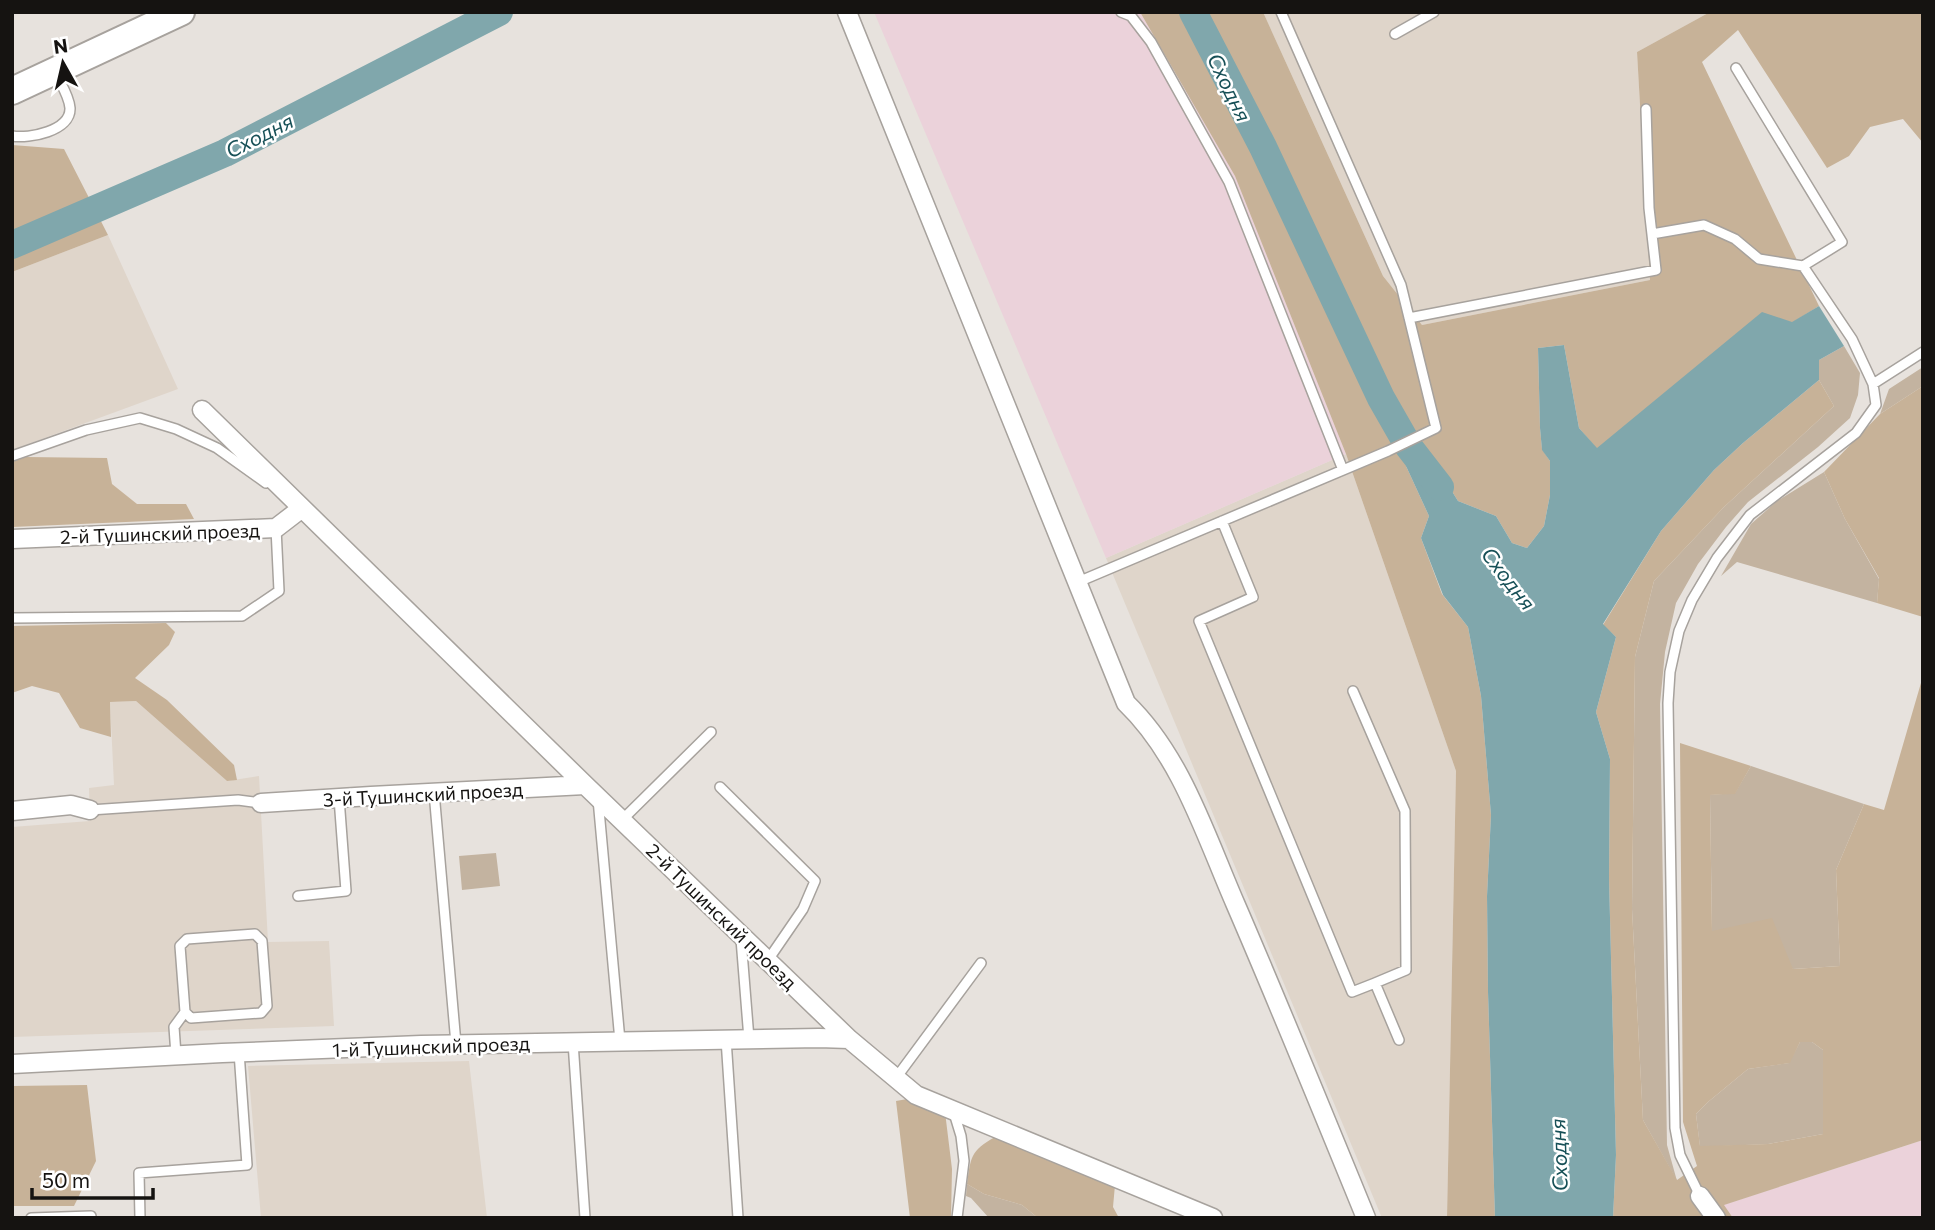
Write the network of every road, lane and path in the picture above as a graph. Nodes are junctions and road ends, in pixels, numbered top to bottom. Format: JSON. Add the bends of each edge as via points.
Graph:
{"nodes":[{"id":1,"x":181,"y":12,"type":"edge"},
{"id":2,"x":847,"y":12,"type":"edge"},
{"id":3,"x":1121,"y":12,"type":"edge"},
{"id":4,"x":1281,"y":12,"type":"edge"},
{"id":5,"x":1434,"y":12,"type":"edge"},
{"id":6,"x":1395,"y":34,"type":"dead end"},
{"id":7,"x":1736,"y":68,"type":"dead end"},
{"id":8,"x":55,"y":72,"type":"junction"},
{"id":9,"x":12,"y":91,"type":"edge"},
{"id":10,"x":1646,"y":109,"type":"dead end"},
{"id":11,"x":12,"y":136,"type":"edge"},
{"id":12,"x":1652,"y":234,"type":"junction"},
{"id":13,"x":1803,"y":266,"type":"junction"},
{"id":14,"x":1409,"y":318,"type":"junction"},
{"id":15,"x":1923,"y":352,"type":"edge"},
{"id":16,"x":1872,"y":384,"type":"junction"},
{"id":17,"x":202,"y":410,"type":"dead end"},
{"id":18,"x":12,"y":456,"type":"edge"},
{"id":19,"x":1343,"y":470,"type":"junction"},
{"id":20,"x":302,"y":508,"type":"junction"},
{"id":21,"x":1222,"y":522,"type":"junction"},
{"id":22,"x":276,"y":528,"type":"junction"},
{"id":23,"x":12,"y":539,"type":"edge"},
{"id":24,"x":1078,"y":582,"type":"junction"},
{"id":25,"x":12,"y":618,"type":"edge"},
{"id":26,"x":1353,"y":691,"type":"dead end"},
{"id":27,"x":711,"y":732,"type":"dead end"},
{"id":28,"x":720,"y":787,"type":"dead end"},
{"id":29,"x":592,"y":791,"type":"junction"},
{"id":30,"x":434,"y":792,"type":"junction"},
{"id":31,"x":339,"y":798,"type":"junction"},
{"id":32,"x":261,"y":803,"type":"joint"},
{"id":33,"x":90,"y":810,"type":"joint"},
{"id":34,"x":12,"y":811,"type":"edge"},
{"id":35,"x":622,"y":820,"type":"junction"},
{"id":36,"x":298,"y":896,"type":"dead end"},
{"id":37,"x":741,"y":935,"type":"junction"},
{"id":38,"x":768,"y":960,"type":"junction"},
{"id":39,"x":981,"y":963,"type":"dead end"},
{"id":40,"x":1376,"y":983,"type":"junction"},
{"id":41,"x":185,"y":1012,"type":"junction"},
{"id":42,"x":726,"y":1039,"type":"junction"},
{"id":43,"x":749,"y":1039,"type":"junction"},
{"id":44,"x":849,"y":1039,"type":"junction"},
{"id":45,"x":1399,"y":1040,"type":"dead end"},
{"id":46,"x":620,"y":1041,"type":"junction"},
{"id":47,"x":573,"y":1042,"type":"junction"},
{"id":48,"x":456,"y":1044,"type":"junction"},
{"id":49,"x":239,"y":1052,"type":"junction"},
{"id":50,"x":176,"y":1055,"type":"junction"},
{"id":51,"x":12,"y":1064,"type":"edge"},
{"id":52,"x":897,"y":1078,"type":"junction"},
{"id":53,"x":953,"y":1111,"type":"junction"},
{"id":54,"x":1700,"y":1196,"type":"joint"},
{"id":55,"x":91,"y":1216,"type":"dead end"},
{"id":56,"x":31,"y":1218,"type":"edge"},
{"id":57,"x":140,"y":1218,"type":"edge"},
{"id":58,"x":585,"y":1218,"type":"edge"},
{"id":59,"x":738,"y":1218,"type":"edge"},
{"id":60,"x":957,"y":1218,"type":"edge"},
{"id":61,"x":1213,"y":1218,"type":"edge"},
{"id":62,"x":1366,"y":1218,"type":"edge"},
{"id":63,"x":1716,"y":1218,"type":"edge"}],
"edges":[{"from":1,"to":8,"type":"street"},
{"from":2,"to":24,"type":"street"},
{"from":3,"to":19,"type":"lane","via":[[1131,16],[1151,42],[1228,182]]},
{"from":4,"to":14,"type":"lane","via":[[1401,285]]},
{"from":5,"to":6,"type":"lane"},
{"from":7,"to":13,"type":"lane","via":[[1842,242]]},
{"from":8,"to":9,"type":"street"},
{"from":8,"to":11,"type":"lane","via":[[70,110],[65,121],[36,136]]},
{"from":10,"to":12,"type":"lane"},
{"from":12,"to":13,"type":"lane","via":[[1704,225],[1735,239],[1759,259]]},
{"from":12,"to":14,"type":"lane","via":[[1656,270]]},
{"from":13,"to":16,"type":"lane","via":[[1853,339]]},
{"from":14,"to":19,"type":"lane","via":[[1436,428]]},
{"from":15,"to":16,"type":"lane"},
{"from":16,"to":54,"type":"lane","via":[[1876,405],[1856,433],[1750,515],[1717,558],[1679,631],[1670,673],[1675,1128],[1680,1156]]},
{"from":17,"to":20,"type":"street","name":"2-й Тушинский проезд"},
{"from":18,"to":20,"type":"lane","via":[[86,430],[140,418],[217,449]]},
{"from":19,"to":21,"type":"lane"},
{"from":20,"to":22,"type":"street","name":"2-й Тушинский проезд"},
{"from":20,"to":29,"type":"street","name":"2-й Тушинский проезд"},
{"from":21,"to":24,"type":"lane"},
{"from":21,"to":40,"type":"lane","via":[[1253,597],[1199,621],[1352,992]]},
{"from":22,"to":23,"type":"street","name":"2-й Тушинский проезд"},
{"from":22,"to":25,"type":"lane","via":[[279,591],[242,616]]},
{"from":24,"to":62,"type":"street","via":[[1126,703],[1144,721],[1183,781]]},
{"from":26,"to":40,"type":"lane","via":[[1405,811],[1406,970]]},
{"from":27,"to":35,"type":"lane"},
{"from":28,"to":38,"type":"lane","via":[[815,881],[803,909]]},
{"from":29,"to":30,"type":"street","name":"3-й Тушинский проезд"},
{"from":29,"to":35,"type":"street","name":"2-й Тушинский проезд"},
{"from":29,"to":46,"type":"lane"},
{"from":30,"to":31,"type":"street","name":"3-й Тушинский проезд"},
{"from":30,"to":48,"type":"lane"},
{"from":31,"to":32,"type":"street","name":"3-й Тушинский проезд"},
{"from":31,"to":36,"type":"lane","via":[[346,891]]},
{"from":32,"to":33,"type":"lane","via":[[238,800]]},
{"from":33,"to":34,"type":"street","via":[[71,805]]},
{"from":35,"to":37,"type":"street","name":"2-й Тушинский проезд"},
{"from":37,"to":38,"type":"street","name":"2-й Тушинский проезд"},
{"from":37,"to":43,"type":"lane"},
{"from":38,"to":44,"type":"street","name":"2-й Тушинский проезд"},
{"from":39,"to":52,"type":"lane"},
{"from":40,"to":45,"type":"lane"},
{"from":41,"to":41,"type":"lane","via":[[180,946],[187,939],[256,934],[262,941],[267,1006],[261,1013],[191,1018]]},
{"from":41,"to":50,"type":"lane","via":[[174,1027]]},
{"from":42,"to":43,"type":"street","name":"1-й Тушинский проезд"},
{"from":42,"to":46,"type":"street","name":"1-й Тушинский проезд"},
{"from":42,"to":59,"type":"lane"},
{"from":43,"to":44,"type":"street","name":"1-й Тушинский проезд"},
{"from":44,"to":52,"type":"street","name":"2-й Тушинский проезд"},
{"from":46,"to":47,"type":"street","name":"1-й Тушинский проезд"},
{"from":47,"to":48,"type":"street","name":"1-й Тушинский проезд"},
{"from":47,"to":58,"type":"lane"},
{"from":48,"to":49,"type":"street","name":"1-й Тушинский проезд"},
{"from":49,"to":50,"type":"street","name":"1-й Тушинский проезд"},
{"from":49,"to":57,"type":"lane","via":[[247,1165],[139,1173]]},
{"from":50,"to":51,"type":"street","name":"1-й Тушинский проезд"},
{"from":52,"to":53,"type":"street","name":"2-й Тушинский проезд","via":[[916,1095]]},
{"from":53,"to":60,"type":"lane","via":[[964,1161]]},
{"from":53,"to":61,"type":"street","name":"2-й Тушинский проезд"},
{"from":54,"to":63,"type":"street"},
{"from":55,"to":56,"type":"lane"}]}
